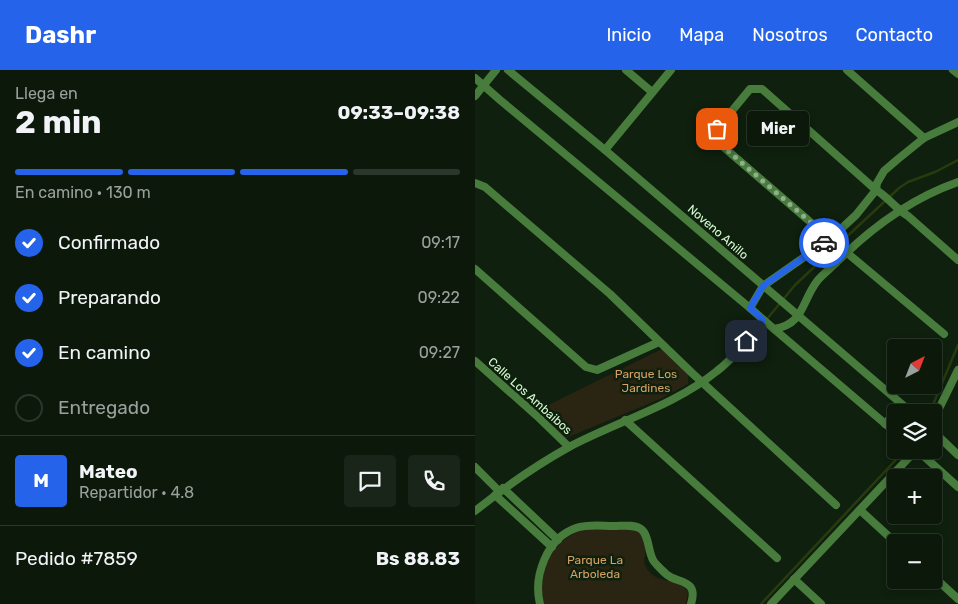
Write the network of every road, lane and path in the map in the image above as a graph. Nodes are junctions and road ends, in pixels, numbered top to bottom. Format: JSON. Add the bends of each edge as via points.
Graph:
{"nodes":[{"id":1,"x":496,"y":70,"type":"edge"},
{"id":2,"x":509,"y":70,"type":"edge"},
{"id":3,"x":627,"y":70,"type":"edge"},
{"id":4,"x":671,"y":70,"type":"edge"},
{"id":5,"x":847,"y":70,"type":"edge"},
{"id":6,"x":953,"y":70,"type":"edge"},
{"id":7,"x":958,"y":74,"type":"edge"},
{"id":8,"x":475,"y":78,"type":"edge"},
{"id":9,"x":483,"y":86,"type":"junction"},
{"id":10,"x":652,"y":92,"type":"junction"},
{"id":11,"x":475,"y":96,"type":"edge"},
{"id":12,"x":958,"y":122,"type":"edge"},
{"id":13,"x":924,"y":138,"type":"junction"},
{"id":14,"x":605,"y":150,"type":"junction"},
{"id":15,"x":958,"y":182,"type":"edge"},
{"id":16,"x":475,"y":183,"type":"edge"},
{"id":17,"x":880,"y":192,"type":"junction"},
{"id":18,"x":901,"y":211,"type":"junction"},
{"id":19,"x":830,"y":239,"type":"junction"},
{"id":20,"x":846,"y":252,"type":"junction"},
{"id":21,"x":958,"y":260,"type":"edge"},
{"id":22,"x":475,"y":269,"type":"edge"},
{"id":23,"x":763,"y":286,"type":"junction"},
{"id":24,"x":750,"y":308,"type":"junction"},
{"id":25,"x":798,"y":316,"type":"junction"},
{"id":26,"x":763,"y":320,"type":"junction"},
{"id":27,"x":774,"y":329,"type":"junction"},
{"id":28,"x":944,"y":334,"type":"dead end"},
{"id":29,"x":659,"y":342,"type":"junction"},
{"id":30,"x":475,"y":361,"type":"edge"},
{"id":31,"x":958,"y":370,"type":"edge"},
{"id":32,"x":702,"y":382,"type":"junction"},
{"id":33,"x":901,"y":404,"type":"edge"},
{"id":34,"x":941,"y":404,"type":"edge"},
{"id":35,"x":625,"y":420,"type":"junction"},
{"id":36,"x":885,"y":424,"type":"edge"},
{"id":37,"x":942,"y":440,"type":"edge"},
{"id":38,"x":569,"y":447,"type":"junction"},
{"id":39,"x":958,"y":455,"type":"edge"},
{"id":40,"x":908,"y":459,"type":"edge"},
{"id":41,"x":927,"y":459,"type":"edge"},
{"id":42,"x":475,"y":467,"type":"edge"},
{"id":43,"x":958,"y":487,"type":"edge"},
{"id":44,"x":499,"y":492,"type":"junction"},
{"id":45,"x":836,"y":505,"type":"dead end"},
{"id":46,"x":860,"y":510,"type":"junction"},
{"id":47,"x":475,"y":512,"type":"edge"},
{"id":48,"x":887,"y":535,"type":"edge"},
{"id":49,"x":555,"y":544,"type":"junction"},
{"id":50,"x":777,"y":558,"type":"dead end"},
{"id":51,"x":795,"y":579,"type":"junction"},
{"id":52,"x":942,"y":584,"type":"edge"},
{"id":53,"x":958,"y":599,"type":"edge"},
{"id":54,"x":541,"y":604,"type":"edge"},
{"id":55,"x":691,"y":604,"type":"edge"},
{"id":56,"x":771,"y":604,"type":"edge"},
{"id":57,"x":821,"y":604,"type":"edge"}],
"edges":[{"from":1,"to":9,"type":"street"},
{"from":2,"to":14,"type":"street","name":"Noveno Anillo"},
{"from":3,"to":10,"type":"street"},
{"from":4,"to":10,"type":"street"},
{"from":5,"to":13,"type":"street"},
{"from":6,"to":7,"type":"street"},
{"from":8,"to":9,"type":"street"},
{"from":9,"to":11,"type":"street"},
{"from":9,"to":24,"type":"street"},
{"from":10,"to":14,"type":"street"},
{"from":12,"to":13,"type":"street"},
{"from":13,"to":17,"type":"street","via":[[884,171],[877,183]]},
{"from":14,"to":23,"type":"street","name":"Noveno Anillo"},
{"from":15,"to":18,"type":"street","via":[[923,197]]},
{"from":16,"to":29,"type":"street","via":[[485,187],[610,294]]},
{"from":17,"to":18,"type":"street"},
{"from":17,"to":19,"type":"street"},
{"from":17,"to":19,"type":"street","via":[[762,89],[749,89],[717,129],[720,144]]},
{"from":18,"to":20,"type":"street"},
{"from":18,"to":21,"type":"street"},
{"from":19,"to":23,"type":"street"},
{"from":20,"to":25,"type":"street","via":[[817,281]]},
{"from":20,"to":28,"type":"street"},
{"from":22,"to":29,"type":"street","via":[[586,367],[597,370]]},
{"from":23,"to":24,"type":"street"},
{"from":23,"to":25,"type":"street","name":"Noveno Anillo"},
{"from":24,"to":26,"type":"street"},
{"from":25,"to":27,"type":"street","via":[[789,326]]},
{"from":25,"to":33,"type":"street","name":"Noveno Anillo"},
{"from":26,"to":27,"type":"street"},
{"from":26,"to":32,"type":"street","via":[[719,370]]},
{"from":27,"to":36,"type":"street"},
{"from":29,"to":32,"type":"street"},
{"from":30,"to":38,"type":"street","name":"Calle Los Ambaibos"},
{"from":31,"to":34,"type":"street"},
{"from":32,"to":35,"type":"street","via":[[672,400]]},
{"from":32,"to":45,"type":"street"},
{"from":35,"to":38,"type":"street"},
{"from":35,"to":50,"type":"street"},
{"from":37,"to":39,"type":"street"},
{"from":38,"to":44,"type":"street"},
{"from":40,"to":46,"type":"street"},
{"from":41,"to":43,"type":"street"},
{"from":42,"to":44,"type":"street"},
{"from":44,"to":47,"type":"street"},
{"from":44,"to":49,"type":"street"},
{"from":46,"to":48,"type":"street"},
{"from":46,"to":51,"type":"street"},
{"from":49,"to":54,"type":"street","via":[[538,579]]},
{"from":49,"to":55,"type":"street","via":[[576,528],[636,526],[646,536],[654,561],[669,577],[687,584],[692,591]]},
{"from":51,"to":56,"type":"street"},
{"from":51,"to":57,"type":"street"},
{"from":52,"to":53,"type":"street"}]}
